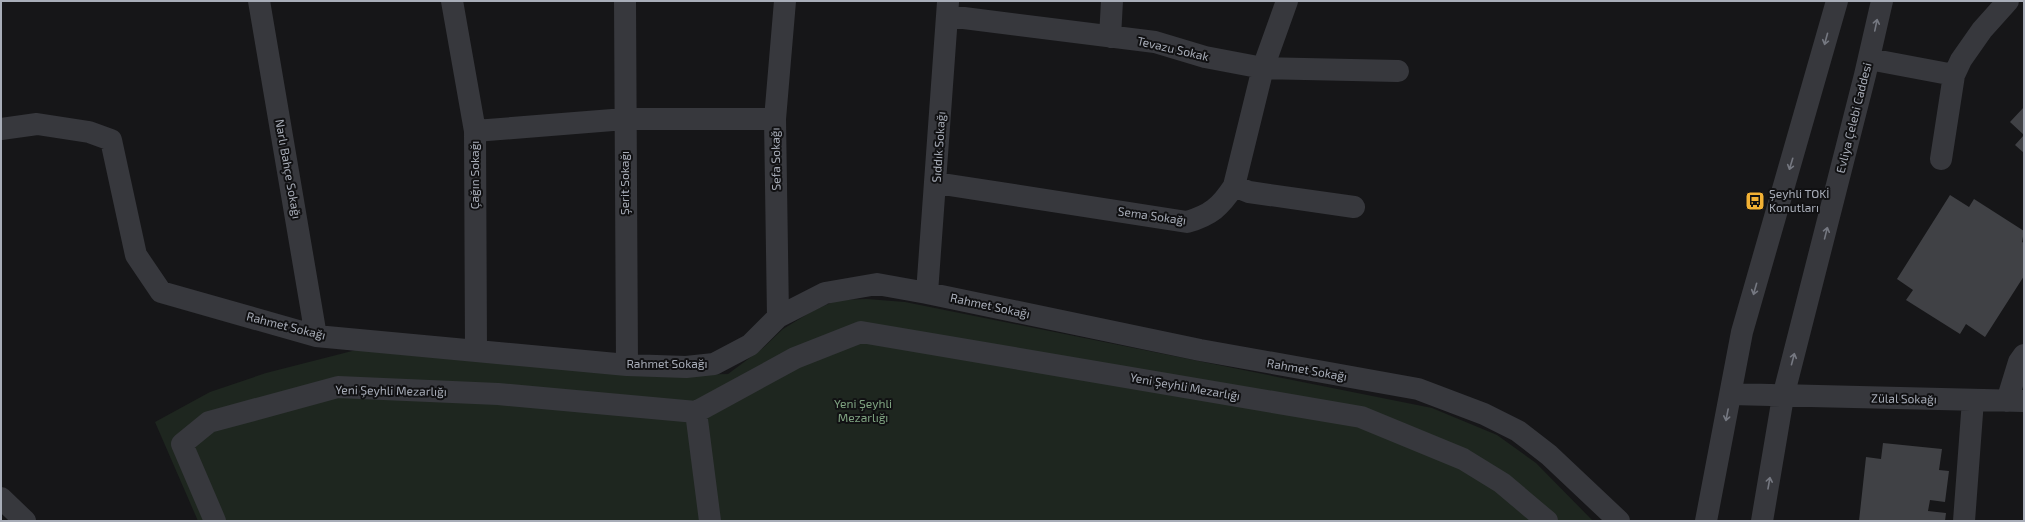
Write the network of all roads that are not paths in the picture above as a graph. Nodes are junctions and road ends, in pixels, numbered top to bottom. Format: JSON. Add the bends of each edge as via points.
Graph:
{"nodes":[{"id":1,"x":259,"y":1,"type":"edge"},
{"id":2,"x":452,"y":1,"type":"edge"},
{"id":3,"x":624,"y":1,"type":"edge"},
{"id":4,"x":785,"y":1,"type":"edge"},
{"id":5,"x":1112,"y":1,"type":"edge"},
{"id":6,"x":1287,"y":1,"type":"edge"},
{"id":7,"x":1837,"y":1,"type":"edge"},
{"id":8,"x":1882,"y":1,"type":"edge"},
{"id":9,"x":2008,"y":1,"type":"edge"},
{"id":10,"x":948,"y":9,"type":"edge"},
{"id":11,"x":1110,"y":37,"type":"junction"},
{"id":12,"x":1869,"y":59,"type":"junction"},
{"id":13,"x":1263,"y":68,"type":"junction"},
{"id":14,"x":1398,"y":71,"type":"dead end"},
{"id":15,"x":1954,"y":75,"type":"junction"},
{"id":16,"x":625,"y":119,"type":"junction"},
{"id":17,"x":776,"y":119,"type":"junction"},
{"id":18,"x":1,"y":129,"type":"edge"},
{"id":19,"x":475,"y":131,"type":"junction"},
{"id":20,"x":1942,"y":159,"type":"dead end"},
{"id":21,"x":936,"y":183,"type":"junction"},
{"id":22,"x":1234,"y":186,"type":"junction"},
{"id":23,"x":1354,"y":208,"type":"dead end"},
{"id":24,"x":927,"y":293,"type":"junction"},
{"id":25,"x":778,"y":317,"type":"junction"},
{"id":26,"x":316,"y":336,"type":"junction"},
{"id":27,"x":476,"y":350,"type":"junction"},
{"id":28,"x":2024,"y":355,"type":"edge"},
{"id":29,"x":627,"y":365,"type":"junction"},
{"id":30,"x":1731,"y":394,"type":"junction"},
{"id":31,"x":1783,"y":397,"type":"junction"},
{"id":32,"x":1973,"y":400,"type":"junction"},
{"id":33,"x":2015,"y":401,"type":"edge"},
{"id":34,"x":696,"y":412,"type":"junction"},
{"id":35,"x":1,"y":498,"type":"edge"},
{"id":36,"x":25,"y":521,"type":"edge"},
{"id":37,"x":215,"y":521,"type":"edge"},
{"id":38,"x":710,"y":521,"type":"edge"},
{"id":39,"x":1546,"y":521,"type":"edge"},
{"id":40,"x":1619,"y":521,"type":"edge"},
{"id":41,"x":1706,"y":521,"type":"edge"},
{"id":42,"x":1762,"y":521,"type":"edge"},
{"id":43,"x":1964,"y":521,"type":"edge"}],
"edges":[{"from":1,"to":26,"type":"street","name":"Narlı Bahçe Sokağı"},
{"from":2,"to":19,"type":"street","name":"Çağın Sokağı"},
{"from":3,"to":16,"type":"street","name":"Şerit Sokağı"},
{"from":4,"to":17,"type":"street","name":"Sefa Sokağı"},
{"from":5,"to":11,"type":"street"},
{"from":6,"to":13,"type":"street","name":"Sema Sokağı"},
{"from":7,"to":30,"type":"street","one_way":true,"via":[[1742,332]]},
{"from":12,"to":8,"type":"street","name":"Evliya Çelebi Caddesi","one_way":true},
{"from":9,"to":15,"type":"street","via":[[1978,36]]},
{"from":10,"to":11,"type":"street","name":"Tevazu Sokak"},
{"from":10,"to":21,"type":"street","name":"Sıddık Sokağı"},
{"from":11,"to":13,"type":"street","name":"Tevazu Sokak","via":[[1155,42],[1205,57]]},
{"from":12,"to":15,"type":"street"},
{"from":31,"to":12,"type":"street","name":"Evliya Çelebi Caddesi","one_way":true},
{"from":13,"to":14,"type":"street","name":"Tevazu Sokak"},
{"from":13,"to":22,"type":"street","name":"Sema Sokağı"},
{"from":15,"to":20,"type":"street"},
{"from":16,"to":17,"type":"street"},
{"from":16,"to":19,"type":"street"},
{"from":16,"to":29,"type":"street","name":"Şerit Sokağı"},
{"from":17,"to":25,"type":"street","name":"Sefa Sokağı"},
{"from":18,"to":26,"type":"street","name":"Rahmet Sokağı","via":[[37,124],[89,132],[111,140],[136,255],[161,292]]},
{"from":19,"to":27,"type":"street","name":"Çağın Sokağı"},
{"from":21,"to":22,"type":"street","name":"Sema Sokağı","via":[[1187,222],[1207,216],[1224,202]]},
{"from":21,"to":24,"type":"street","name":"Sıddık Sokağı"},
{"from":22,"to":23,"type":"street","via":[[1249,192]]},
{"from":24,"to":25,"type":"street","name":"Rahmet Sokağı","via":[[877,284],[833,291]]},
{"from":24,"to":40,"type":"street","name":"Rahmet Sokağı","via":[[1303,370],[1418,389],[1484,414],[1518,431],[1549,455]]},
{"from":25,"to":29,"type":"street","name":"Rahmet Sokağı","via":[[750,345],[714,364],[686,367]]},
{"from":26,"to":27,"type":"street","name":"Rahmet Sokağı"},
{"from":27,"to":29,"type":"street","name":"Rahmet Sokağı"},
{"from":28,"to":33,"type":"street","via":[[2019,362]]},
{"from":30,"to":31,"type":"street"},
{"from":30,"to":41,"type":"street","one_way":true},
{"from":31,"to":32,"type":"street","name":"Zülal Sokağı"},
{"from":42,"to":31,"type":"street","name":"Evliya Çelebi Caddesi","one_way":true},
{"from":32,"to":33,"type":"street","name":"Zülal Sokağı"},
{"from":32,"to":43,"type":"street"},
{"from":34,"to":37,"type":"street","name":"Yeni Şeyhli Mezarlığı","via":[[498,394],[338,387],[209,422],[182,444]]},
{"from":34,"to":38,"type":"street"},
{"from":34,"to":39,"type":"street","name":"Yeni Şeyhli Mezarlığı","via":[[795,358],[861,332],[1361,417],[1463,459],[1502,483]]},
{"from":35,"to":36,"type":"street"}]}
